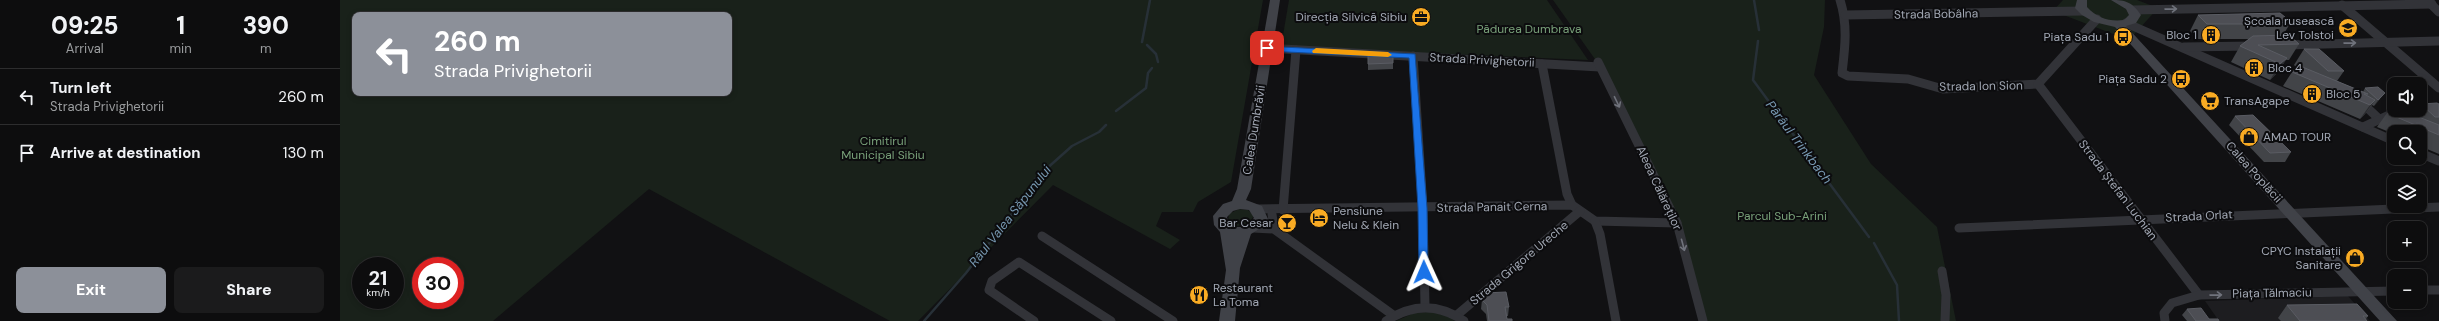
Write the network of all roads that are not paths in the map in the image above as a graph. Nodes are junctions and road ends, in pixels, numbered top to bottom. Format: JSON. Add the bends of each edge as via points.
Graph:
{"nodes":[{"id":1,"x":1275,"y":0,"type":"edge"},
{"id":2,"x":1840,"y":0,"type":"edge"},
{"id":3,"x":2117,"y":0,"type":"edge"},
{"id":4,"x":2430,"y":2,"type":"edge"},
{"id":5,"x":2081,"y":3,"type":"edge"},
{"id":6,"x":2340,"y":3,"type":"edge"},
{"id":7,"x":2132,"y":10,"type":"junction"},
{"id":8,"x":2439,"y":12,"type":"edge"},
{"id":9,"x":1845,"y":15,"type":"junction"},
{"id":10,"x":2097,"y":19,"type":"junction"},
{"id":11,"x":2122,"y":24,"type":"junction"},
{"id":12,"x":2439,"y":41,"type":"edge"},
{"id":13,"x":2386,"y":42,"type":"junction"},
{"id":14,"x":2260,"y":45,"type":"edge"},
{"id":15,"x":2275,"y":45,"type":"edge"},
{"id":16,"x":2297,"y":45,"type":"junction"},
{"id":17,"x":2181,"y":47,"type":"junction"},
{"id":18,"x":1267,"y":48,"type":"junction"},
{"id":19,"x":1296,"y":50,"type":"junction"},
{"id":20,"x":2309,"y":55,"type":"edge"},
{"id":21,"x":1413,"y":56,"type":"junction"},
{"id":22,"x":1542,"y":64,"type":"junction"},
{"id":23,"x":1599,"y":64,"type":"joint"},
{"id":24,"x":2038,"y":84,"type":"junction"},
{"id":25,"x":2439,"y":88,"type":"edge"},
{"id":26,"x":2354,"y":96,"type":"edge"},
{"id":27,"x":2427,"y":112,"type":"edge"},
{"id":28,"x":2439,"y":112,"type":"edge"},
{"id":29,"x":2427,"y":113,"type":"edge"},
{"id":30,"x":2387,"y":116,"type":"edge"},
{"id":31,"x":2377,"y":117,"type":"junction"},
{"id":32,"x":2439,"y":123,"type":"edge"},
{"id":33,"x":2363,"y":127,"type":"junction"},
{"id":34,"x":2387,"y":138,"type":"edge"},
{"id":35,"x":2427,"y":156,"type":"edge"},
{"id":36,"x":2439,"y":161,"type":"edge"},
{"id":37,"x":2439,"y":207,"type":"edge"},
{"id":38,"x":1422,"y":208,"type":"junction"},
{"id":39,"x":1576,"y":208,"type":"junction"},
{"id":40,"x":2289,"y":212,"type":"junction"},
{"id":41,"x":1260,"y":214,"type":"junction"},
{"id":42,"x":2141,"y":220,"type":"junction"},
{"id":43,"x":1595,"y":221,"type":"junction"},
{"id":44,"x":1677,"y":223,"type":"junction"},
{"id":45,"x":1959,"y":228,"type":"dead end"},
{"id":46,"x":1274,"y":229,"type":"junction"},
{"id":47,"x":1227,"y":230,"type":"junction"},
{"id":48,"x":1042,"y":236,"type":"dead end"},
{"id":49,"x":1233,"y":270,"type":"junction"},
{"id":50,"x":1942,"y":271,"type":"dead end"},
{"id":51,"x":2427,"y":290,"type":"edge"},
{"id":52,"x":2439,"y":290,"type":"edge"},
{"id":53,"x":2387,"y":291,"type":"edge"},
{"id":54,"x":2362,"y":292,"type":"junction"},
{"id":55,"x":2199,"y":295,"type":"junction"},
{"id":56,"x":1425,"y":306,"type":"junction"},
{"id":57,"x":1390,"y":318,"type":"edge"},
{"id":58,"x":1461,"y":318,"type":"edge"},
{"id":59,"x":1034,"y":321,"type":"edge"},
{"id":60,"x":1111,"y":321,"type":"edge"},
{"id":61,"x":1173,"y":321,"type":"edge"},
{"id":62,"x":1227,"y":321,"type":"edge"},
{"id":63,"x":1616,"y":321,"type":"edge"},
{"id":64,"x":1703,"y":321,"type":"edge"},
{"id":65,"x":1945,"y":321,"type":"edge"},
{"id":66,"x":2165,"y":321,"type":"edge"},
{"id":67,"x":2389,"y":321,"type":"edge"}],
"edges":[{"from":1,"to":18,"type":"main road","name":"Calea Dumbrăvii"},
{"from":2,"to":9,"type":"street"},
{"from":3,"to":7,"type":"main road"},
{"from":4,"to":6,"type":"street"},
{"from":4,"to":8,"type":"street"},
{"from":5,"to":9,"type":"street","name":"Strada Bobâlna"},
{"from":5,"to":10,"type":"main road"},
{"from":7,"to":6,"type":"street","one_way":true},
{"from":6,"to":13,"type":"street"},
{"from":7,"to":11,"type":"main road","via":[[2134,19]]},
{"from":9,"to":24,"type":"street","name":"Strada Ion Sion","via":[[1845,53],[1841,71],[1848,76],[1908,79],[1943,89]]},
{"from":10,"to":11,"type":"main road"},
{"from":10,"to":24,"type":"street","name":"Strada Ion Sion"},
{"from":11,"to":17,"type":"street"},
{"from":11,"to":40,"type":"main road","name":"Calea Poplăcii"},
{"from":12,"to":13,"type":"street"},
{"from":16,"to":13,"type":"street","one_way":true},
{"from":13,"to":25,"type":"street"},
{"from":14,"to":17,"type":"street"},
{"from":15,"to":16,"type":"street"},
{"from":16,"to":20,"type":"street"},
{"from":17,"to":33,"type":"street"},
{"from":18,"to":19,"type":"street","name":"Strada Privighetorii"},
{"from":18,"to":41,"type":"main road","name":"Calea Dumbrăvii","via":[[1244,189]]},
{"from":19,"to":21,"type":"street","name":"Strada Privighetorii"},
{"from":19,"to":41,"type":"street"},
{"from":21,"to":22,"type":"street","name":"Strada Privighetorii"},
{"from":21,"to":38,"type":"street"},
{"from":22,"to":23,"type":"street","name":"Strada Privighetorii"},
{"from":22,"to":39,"type":"street","via":[[1567,194]]},
{"from":23,"to":44,"type":"street","name":"Aleea Călăreților","one_way":true},
{"from":24,"to":42,"type":"street","name":"Strada Ștefan Luchian"},
{"from":26,"to":31,"type":"street"},
{"from":27,"to":28,"type":"street"},
{"from":29,"to":32,"type":"street"},
{"from":30,"to":31,"type":"street"},
{"from":31,"to":33,"type":"street"},
{"from":33,"to":34,"type":"street"},
{"from":35,"to":36,"type":"street"},
{"from":37,"to":40,"type":"street","name":"Strada Orlat"},
{"from":38,"to":39,"type":"street","name":"Strada Panait Cerna"},
{"from":38,"to":41,"type":"street","name":"Strada Panait Cerna"},
{"from":38,"to":56,"type":"street"},
{"from":39,"to":43,"type":"street"},
{"from":39,"to":58,"type":"street","name":"Strada Grigore Ureche"},
{"from":40,"to":42,"type":"street","name":"Strada Orlat"},
{"from":40,"to":54,"type":"main road","name":"Calea Poplăcii"},
{"from":41,"to":46,"type":"street"},
{"from":41,"to":46,"type":"street"},
{"from":41,"to":47,"type":"main road"},
{"from":41,"to":47,"type":"main road","via":[[1228,207],[1220,216],[1222,225]]},
{"from":41,"to":49,"type":"main road"},
{"from":42,"to":45,"type":"street","name":"Strada Orlat"},
{"from":42,"to":55,"type":"street","name":"Strada Ștefan Luchian"},
{"from":43,"to":44,"type":"street"},
{"from":43,"to":63,"type":"street","via":[[1600,234]]},
{"from":44,"to":64,"type":"street","name":"Aleea Călăreților","one_way":true},
{"from":46,"to":57,"type":"street"},
{"from":47,"to":49,"type":"main road"},
{"from":48,"to":61,"type":"street"},
{"from":49,"to":62,"type":"main road"},
{"from":50,"to":65,"type":"street","via":[[1946,294]]},
{"from":51,"to":52,"type":"street"},
{"from":53,"to":54,"type":"street","name":"Piața Tălmaciu"},
{"from":55,"to":54,"type":"street","name":"Piața Tălmaciu","one_way":true},
{"from":54,"to":67,"type":"main road","name":"Calea Poplăcii"},
{"from":55,"to":66,"type":"street","name":"Piața Tălmaciu","via":[[2172,303],[2164,313]]},
{"from":56,"to":57,"type":"street","via":[[1404,310]]},
{"from":56,"to":58,"type":"street","via":[[1437,307]]},
{"from":59,"to":60,"type":"street","via":[[989,290],[992,281],[1019,262],[1023,262]]}]}
